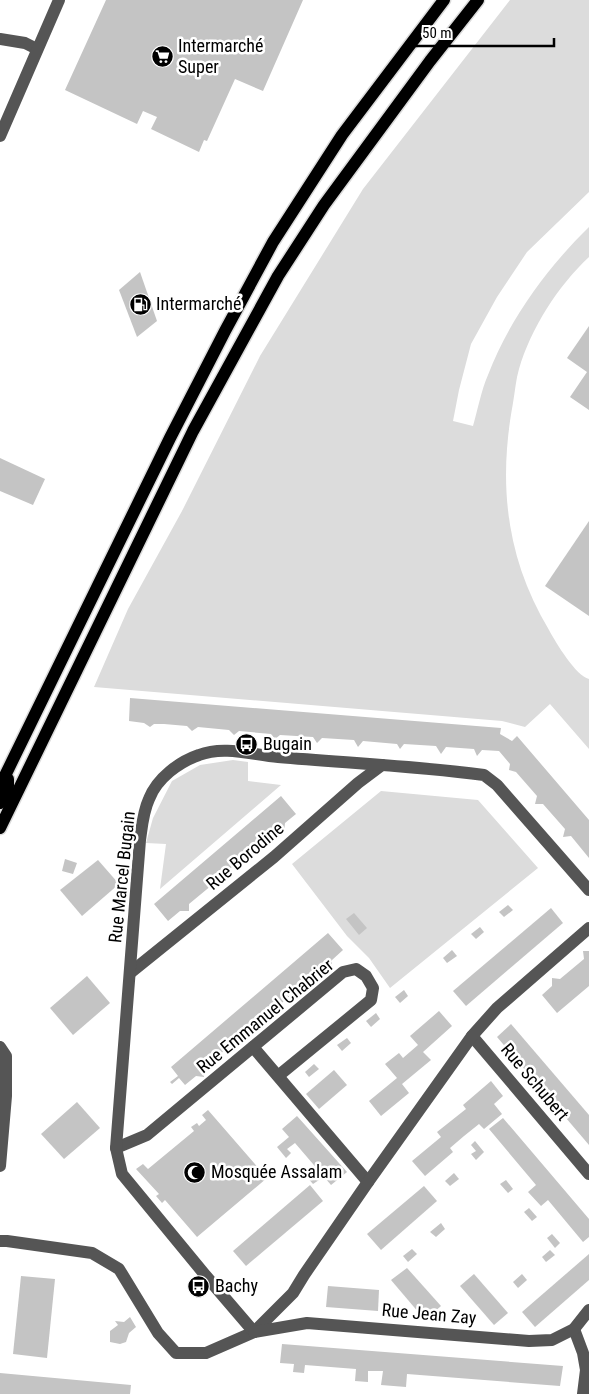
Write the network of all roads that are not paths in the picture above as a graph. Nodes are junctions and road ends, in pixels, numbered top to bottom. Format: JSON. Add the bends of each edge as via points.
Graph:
{"nodes":[{"id":1,"x":59,"y":0,"type":"edge"},
{"id":2,"x":444,"y":0,"type":"edge"},
{"id":3,"x":478,"y":0,"type":"edge"},
{"id":4,"x":0,"y":39,"type":"edge"},
{"id":5,"x":38,"y":49,"type":"junction"},
{"id":6,"x":0,"y":136,"type":"edge"},
{"id":7,"x":382,"y":764,"type":"junction"},
{"id":8,"x":8,"y":769,"type":"junction"},
{"id":9,"x":0,"y":786,"type":"edge"},
{"id":10,"x":0,"y":802,"type":"edge"},
{"id":11,"x":0,"y":828,"type":"edge"},
{"id":12,"x":589,"y":890,"type":"edge"},
{"id":13,"x":589,"y":928,"type":"edge"},
{"id":14,"x":130,"y":973,"type":"junction"},
{"id":15,"x":472,"y":1036,"type":"junction"},
{"id":16,"x":0,"y":1046,"type":"edge"},
{"id":17,"x":252,"y":1047,"type":"junction"},
{"id":18,"x":278,"y":1076,"type":"junction"},
{"id":19,"x":116,"y":1148,"type":"junction"},
{"id":20,"x":0,"y":1166,"type":"edge"},
{"id":21,"x":589,"y":1174,"type":"edge"},
{"id":22,"x":368,"y":1182,"type":"junction"},
{"id":23,"x":0,"y":1242,"type":"edge"},
{"id":24,"x":589,"y":1310,"type":"edge"},
{"id":25,"x":574,"y":1329,"type":"junction"},
{"id":26,"x":254,"y":1332,"type":"junction"},
{"id":27,"x":583,"y":1394,"type":"edge"}],
"edges":[{"from":1,"to":5,"type":"street"},
{"from":2,"to":8,"type":"main road","via":[[342,135],[273,242],[170,438]]},
{"from":3,"to":11,"type":"main road","via":[[330,197],[278,276],[193,431]]},
{"from":4,"to":5,"type":"street","via":[[25,42]]},
{"from":5,"to":6,"type":"street"},
{"from":7,"to":12,"type":"street","name":"Rue Marcel Bugain","via":[[484,775],[497,784]]},
{"from":7,"to":14,"type":"street","name":"Rue Borodine"},
{"from":7,"to":14,"type":"street","name":"Rue Marcel Bugain","via":[[221,750],[200,754],[169,772],[159,781],[144,814]]},
{"from":8,"to":9,"type":"main road"},
{"from":8,"to":10,"type":"main road","via":[[8,786]]},
{"from":13,"to":15,"type":"street","via":[[497,1008]]},
{"from":14,"to":19,"type":"street","name":"Rue Marcel Bugain"},
{"from":15,"to":21,"type":"street","name":"Rue Schubert"},
{"from":15,"to":22,"type":"street"},
{"from":16,"to":20,"type":"street","via":[[6,1056],[6,1096]]},
{"from":17,"to":18,"type":"street"},
{"from":17,"to":18,"type":"street","name":"Rue Emmanuel Chabrier","via":[[342,972],[356,969],[366,976],[373,988],[371,1000]]},
{"from":17,"to":19,"type":"street","name":"Rue Emmanuel Chabrier","via":[[147,1135]]},
{"from":18,"to":22,"type":"street"},
{"from":19,"to":26,"type":"street","name":"Rue Marcel Bugain","via":[[122,1174]]},
{"from":22,"to":26,"type":"street","via":[[293,1293]]},
{"from":23,"to":26,"type":"street","via":[[92,1253],[119,1268],[158,1333],[176,1353],[206,1353]]},
{"from":24,"to":25,"type":"street","name":"Rue Jean Zay"},
{"from":25,"to":26,"type":"street","name":"Rue Jean Zay","via":[[552,1340],[529,1341],[307,1323]]},
{"from":25,"to":27,"type":"street","via":[[586,1370]]}]}
